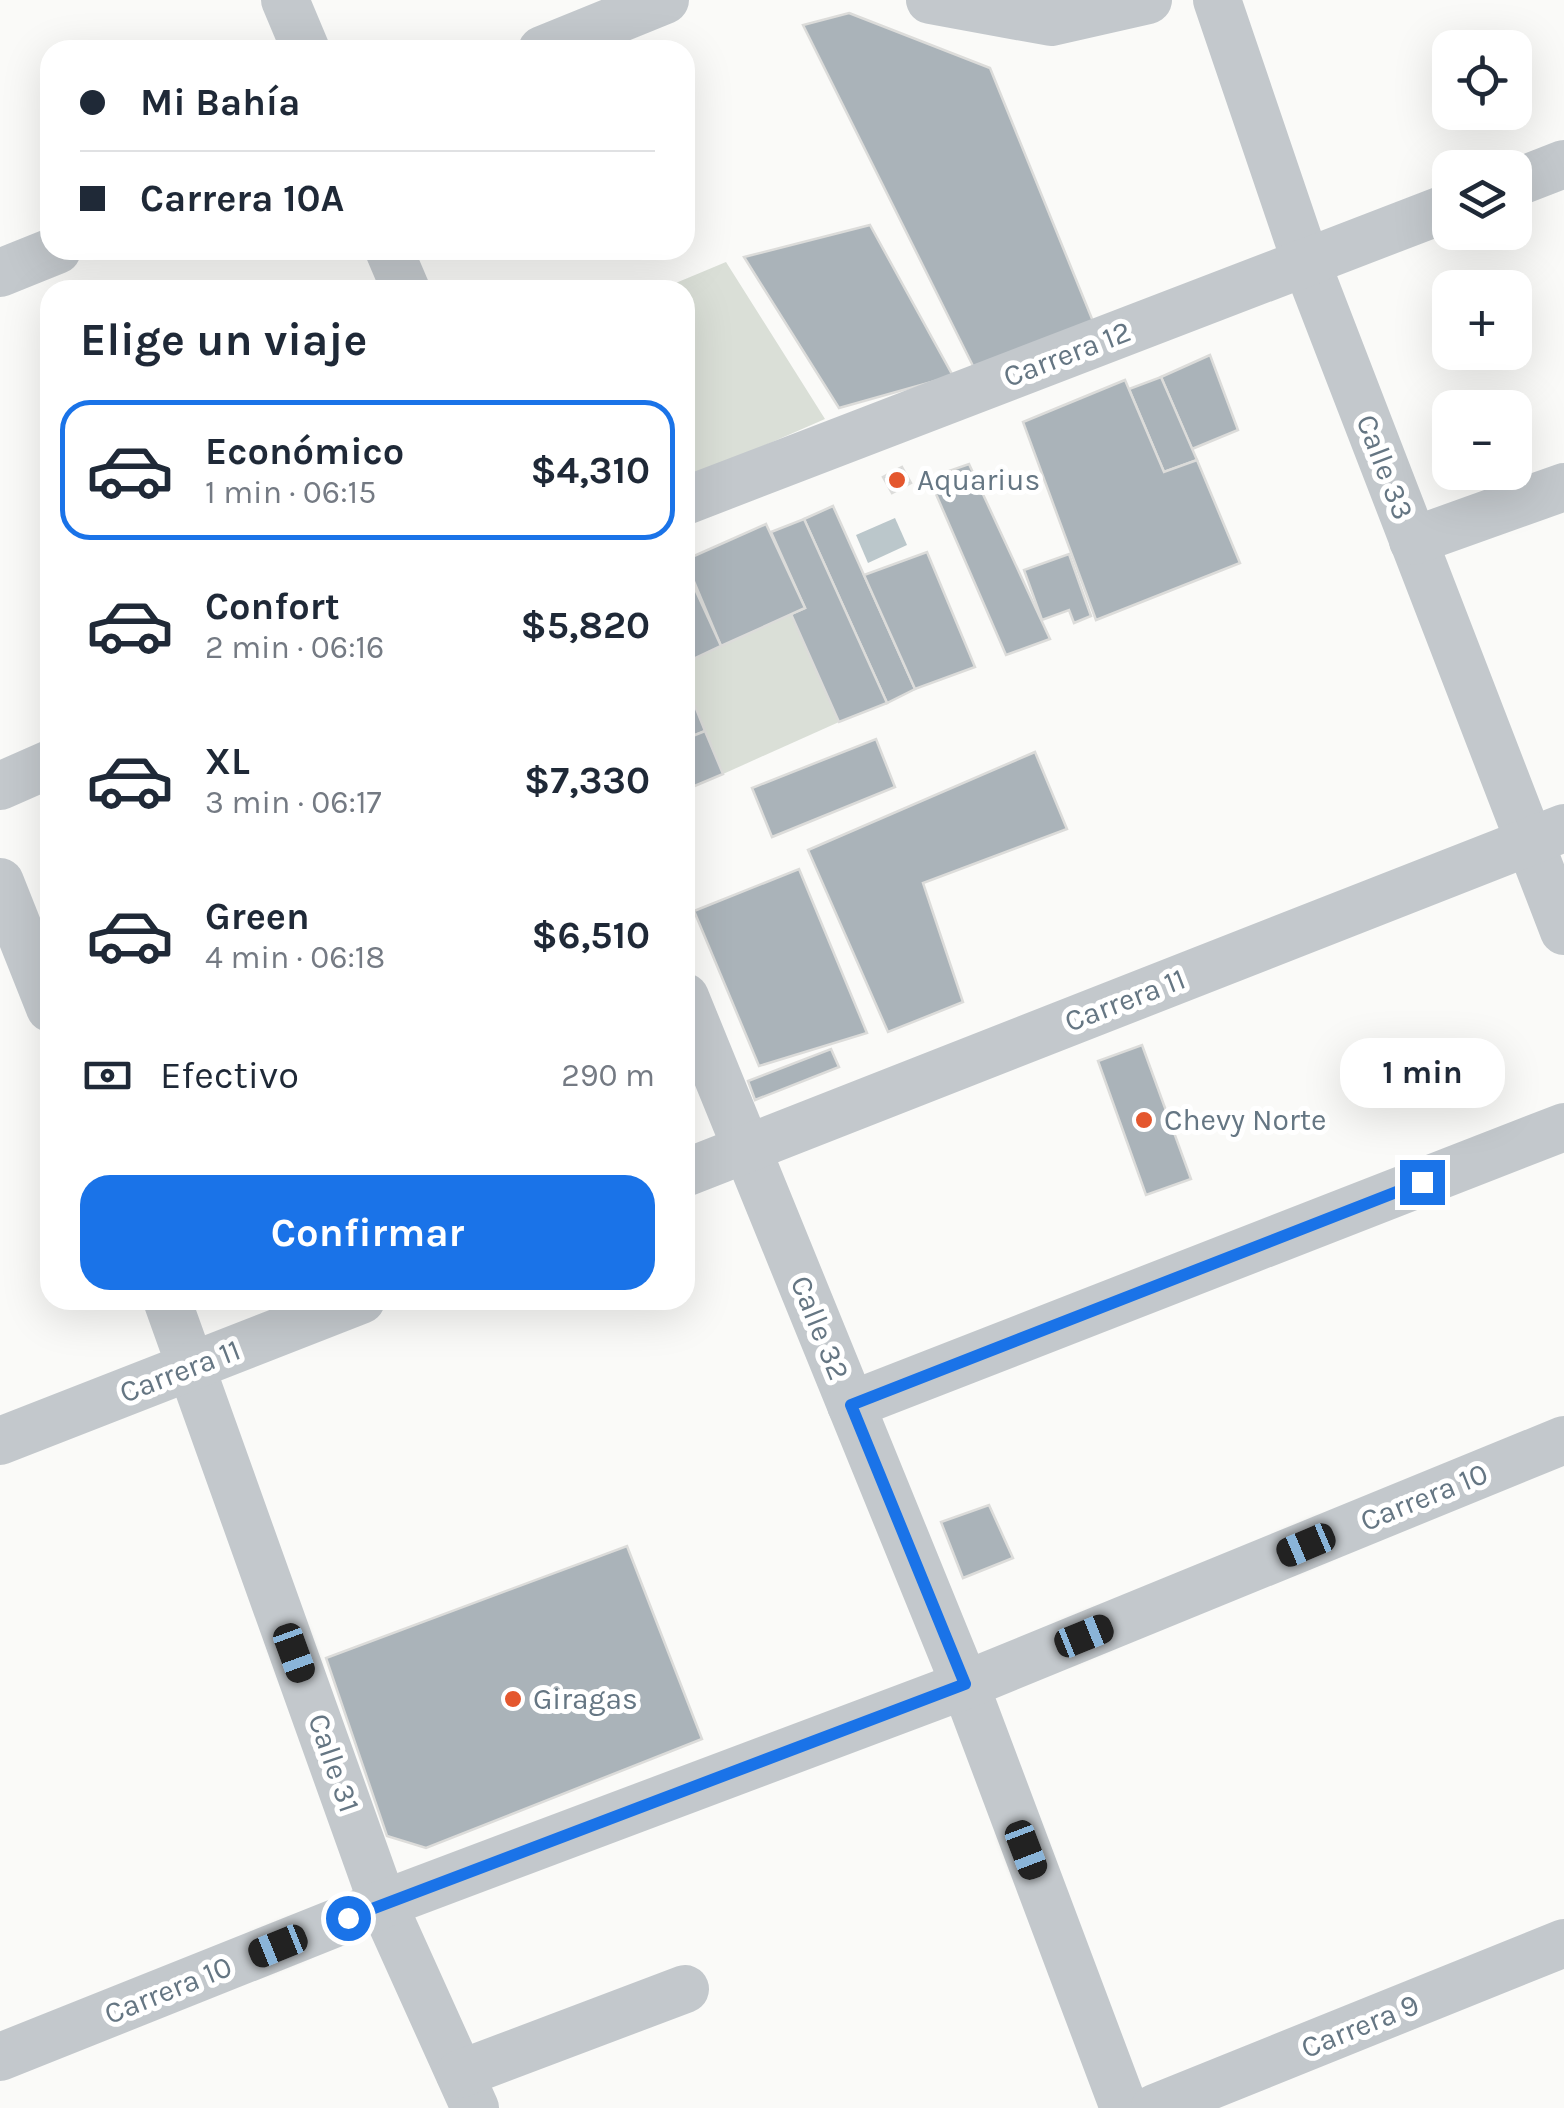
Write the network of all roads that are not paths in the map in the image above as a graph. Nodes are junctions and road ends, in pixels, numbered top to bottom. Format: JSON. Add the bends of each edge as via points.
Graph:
{"nodes":[{"id":1,"x":284,"y":0,"type":"edge"},
{"id":2,"x":665,"y":0,"type":"edge"},
{"id":3,"x":930,"y":0,"type":"edge"},
{"id":4,"x":1148,"y":0,"type":"edge"},
{"id":5,"x":1217,"y":0,"type":"edge"},
{"id":6,"x":302,"y":40,"type":"edge"},
{"id":7,"x":567,"y":40,"type":"edge"},
{"id":8,"x":1564,"y":164,"type":"edge"},
{"id":9,"x":1532,"y":176,"type":"edge"},
{"id":10,"x":1432,"y":215,"type":"edge"},
{"id":11,"x":40,"y":257,"type":"edge"},
{"id":12,"x":1306,"y":262,"type":"junction"},
{"id":13,"x":0,"y":274,"type":"edge"},
{"id":14,"x":1564,"y":487,"type":"edge"},
{"id":15,"x":695,"y":497,"type":"edge"},
{"id":16,"x":1413,"y":541,"type":"junction"},
{"id":17,"x":40,"y":768,"type":"edge"},
{"id":18,"x":0,"y":786,"type":"edge"},
{"id":19,"x":1547,"y":834,"type":"edge"},
{"id":20,"x":0,"y":882,"type":"edge"},
{"id":21,"x":1564,"y":931,"type":"edge"},
{"id":22,"x":40,"y":983,"type":"edge"},
{"id":23,"x":695,"y":1021,"type":"edge"},
{"id":24,"x":1564,"y":1127,"type":"edge"},
{"id":25,"x":749,"y":1148,"type":"junction"},
{"id":26,"x":695,"y":1169,"type":"edge"},
{"id":27,"x":171,"y":1310,"type":"edge"},
{"id":28,"x":335,"y":1310,"type":"edge"},
{"id":29,"x":193,"y":1366,"type":"junction"},
{"id":30,"x":851,"y":1405,"type":"junction"},
{"id":31,"x":1564,"y":1440,"type":"edge"},
{"id":32,"x":0,"y":1441,"type":"edge"},
{"id":33,"x":965,"y":1684,"type":"junction"},
{"id":34,"x":383,"y":1904,"type":"junction"},
{"id":35,"x":1564,"y":1943,"type":"edge"},
{"id":36,"x":685,"y":1989,"type":"dead end"},
{"id":37,"x":0,"y":2057,"type":"edge"},
{"id":38,"x":467,"y":2091,"type":"edge"},
{"id":39,"x":1124,"y":2108,"type":"edge"},
{"id":40,"x":1155,"y":2108,"type":"edge"}],
"edges":[{"from":1,"to":6,"type":"street"},
{"from":2,"to":7,"type":"street"},
{"from":3,"to":4,"type":"street","via":[[1052,22]]},
{"from":5,"to":12,"type":"street","name":"Calle 33"},
{"from":8,"to":9,"type":"street"},
{"from":10,"to":12,"type":"street","name":"Carrera 12"},
{"from":11,"to":13,"type":"street"},
{"from":12,"to":15,"type":"street","name":"Carrera 12"},
{"from":12,"to":16,"type":"street","name":"Calle 33"},
{"from":14,"to":16,"type":"street"},
{"from":16,"to":19,"type":"street","name":"Calle 33"},
{"from":17,"to":18,"type":"street"},
{"from":19,"to":21,"type":"street","name":"Calle 33"},
{"from":19,"to":25,"type":"street","name":"Carrera 11"},
{"from":20,"to":22,"type":"street"},
{"from":23,"to":25,"type":"street","name":"Calle 32"},
{"from":24,"to":30,"type":"street"},
{"from":25,"to":26,"type":"street","name":"Carrera 11"},
{"from":25,"to":30,"type":"street","name":"Calle 32"},
{"from":27,"to":29,"type":"street","name":"Calle 31"},
{"from":28,"to":29,"type":"street","name":"Carrera 11"},
{"from":29,"to":32,"type":"street","name":"Carrera 11"},
{"from":29,"to":34,"type":"street","name":"Calle 31"},
{"from":30,"to":33,"type":"street","name":"Calle 32"},
{"from":31,"to":33,"type":"street","name":"Carrera 10"},
{"from":33,"to":34,"type":"street","name":"Carrera 10"},
{"from":33,"to":39,"type":"street","name":"Calle 32"},
{"from":34,"to":37,"type":"street","name":"Carrera 10"},
{"from":34,"to":38,"type":"street","name":"Calle 31"},
{"from":35,"to":40,"type":"street","name":"Carrera 9"},
{"from":36,"to":38,"type":"street"}]}
